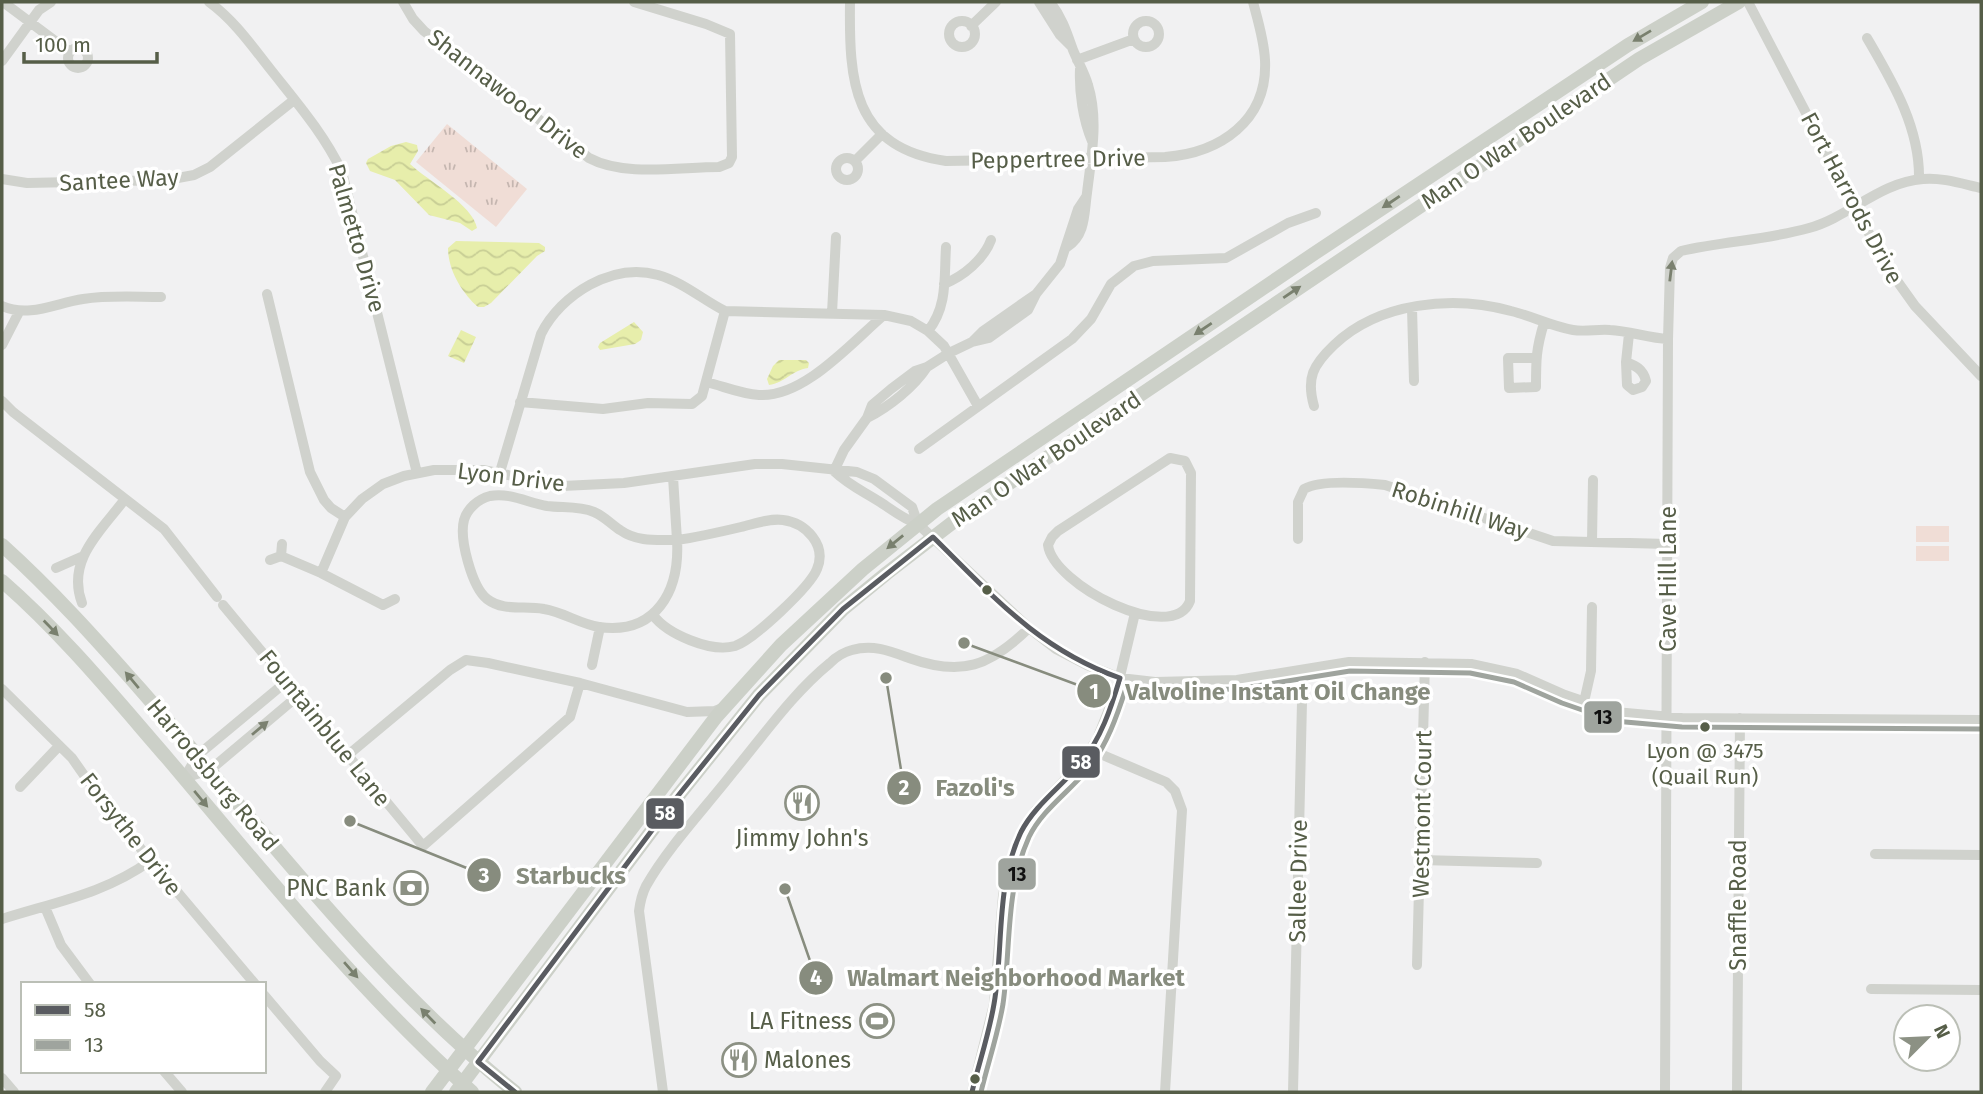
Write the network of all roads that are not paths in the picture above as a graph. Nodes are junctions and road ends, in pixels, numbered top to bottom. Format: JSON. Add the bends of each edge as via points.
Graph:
{"nodes":[{"id":1,"x":3,"y":2,"type":"edge"},
{"id":2,"x":51,"y":2,"type":"edge"},
{"id":3,"x":209,"y":2,"type":"edge"},
{"id":4,"x":403,"y":2,"type":"edge"},
{"id":5,"x":634,"y":2,"type":"edge"},
{"id":6,"x":849,"y":2,"type":"edge"},
{"id":7,"x":996,"y":2,"type":"edge"},
{"id":8,"x":1039,"y":2,"type":"edge"},
{"id":9,"x":1050,"y":2,"type":"edge"},
{"id":10,"x":1253,"y":2,"type":"edge"},
{"id":11,"x":1702,"y":2,"type":"edge"},
{"id":12,"x":1739,"y":2,"type":"edge"},
{"id":13,"x":1748,"y":2,"type":"edge"},
{"id":14,"x":40,"y":6,"type":"edge"},
{"id":15,"x":30,"y":22,"type":"junction"},
{"id":16,"x":971,"y":26,"type":"dead end"},
{"id":17,"x":1867,"y":38,"type":"dead end"},
{"id":18,"x":1134,"y":39,"type":"dead end"},
{"id":19,"x":1072,"y":47,"type":"junction"},
{"id":20,"x":70,"y":51,"type":"dead end"},
{"id":21,"x":2,"y":58,"type":"edge"},
{"id":22,"x":1078,"y":64,"type":"junction"},
{"id":23,"x":294,"y":100,"type":"junction"},
{"id":24,"x":882,"y":134,"type":"junction"},
{"id":25,"x":1091,"y":158,"type":"junction"},
{"id":26,"x":855,"y":161,"type":"dead end"},
{"id":27,"x":2,"y":179,"type":"edge"},
{"id":28,"x":1919,"y":179,"type":"junction"},
{"id":29,"x":1981,"y":188,"type":"edge"},
{"id":30,"x":1855,"y":206,"type":"junction"},
{"id":31,"x":1316,"y":213,"type":"dead end"},
{"id":32,"x":836,"y":237,"type":"dead end"},
{"id":33,"x":991,"y":240,"type":"dead end"},
{"id":34,"x":946,"y":247,"type":"dead end"},
{"id":35,"x":944,"y":284,"type":"junction"},
{"id":36,"x":267,"y":294,"type":"dead end"},
{"id":37,"x":161,"y":298,"type":"dead end"},
{"id":38,"x":2,"y":306,"type":"edge"},
{"id":39,"x":1412,"y":308,"type":"junction"},
{"id":40,"x":725,"y":311,"type":"junction"},
{"id":41,"x":19,"y":312,"type":"junction"},
{"id":42,"x":832,"y":313,"type":"junction"},
{"id":43,"x":884,"y":315,"type":"junction"},
{"id":44,"x":1545,"y":323,"type":"junction"},
{"id":45,"x":928,"y":331,"type":"junction"},
{"id":46,"x":1629,"y":334,"type":"junction"},
{"id":47,"x":1668,"y":339,"type":"junction"},
{"id":48,"x":2,"y":345,"type":"edge"},
{"id":49,"x":949,"y":353,"type":"junction"},
{"id":50,"x":1536,"y":358,"type":"dead end"},
{"id":51,"x":1626,"y":362,"type":"dead end"},
{"id":52,"x":1981,"y":376,"type":"edge"},
{"id":53,"x":706,"y":382,"type":"junction"},
{"id":54,"x":1414,"y":382,"type":"dead end"},
{"id":55,"x":2,"y":401,"type":"edge"},
{"id":56,"x":520,"y":402,"type":"junction"},
{"id":57,"x":978,"y":405,"type":"junction"},
{"id":58,"x":1314,"y":406,"type":"dead end"},
{"id":59,"x":919,"y":449,"type":"dead end"},
{"id":60,"x":834,"y":471,"type":"junction"},
{"id":61,"x":500,"y":472,"type":"junction"},
{"id":62,"x":417,"y":473,"type":"junction"},
{"id":63,"x":673,"y":477,"type":"junction"},
{"id":64,"x":1593,"y":480,"type":"dead end"},
{"id":65,"x":125,"y":499,"type":"junction"},
{"id":66,"x":345,"y":517,"type":"junction"},
{"id":67,"x":918,"y":524,"type":"junction"},
{"id":68,"x":933,"y":537,"type":"junction"},
{"id":69,"x":1298,"y":539,"type":"dead end"},
{"id":70,"x":677,"y":540,"type":"junction"},
{"id":71,"x":1592,"y":542,"type":"junction"},
{"id":72,"x":282,"y":544,"type":"dead end"},
{"id":73,"x":1668,"y":544,"type":"junction"},
{"id":74,"x":2,"y":545,"type":"edge"},
{"id":75,"x":81,"y":557,"type":"junction"},
{"id":76,"x":55,"y":568,"type":"dead end"},
{"id":77,"x":321,"y":573,"type":"junction"},
{"id":78,"x":2,"y":581,"type":"edge"},
{"id":79,"x":395,"y":599,"type":"dead end"},
{"id":80,"x":82,"y":603,"type":"dead end"},
{"id":81,"x":383,"y":605,"type":"junction"},
{"id":82,"x":1592,"y":607,"type":"dead end"},
{"id":83,"x":1135,"y":613,"type":"junction"},
{"id":84,"x":653,"y":615,"type":"junction"},
{"id":85,"x":383,"y":618,"type":"dead end"},
{"id":86,"x":600,"y":627,"type":"junction"},
{"id":87,"x":1029,"y":628,"type":"junction"},
{"id":88,"x":1425,"y":662,"type":"junction"},
{"id":89,"x":592,"y":665,"type":"dead end"},
{"id":90,"x":1297,"y":671,"type":"junction"},
{"id":91,"x":1120,"y":678,"type":"junction"},
{"id":92,"x":287,"y":681,"type":"junction"},
{"id":93,"x":580,"y":683,"type":"junction"},
{"id":94,"x":2,"y":689,"type":"edge"},
{"id":95,"x":299,"y":695,"type":"junction"},
{"id":96,"x":1584,"y":702,"type":"junction"},
{"id":97,"x":726,"y":707,"type":"junction"},
{"id":98,"x":687,"y":712,"type":"junction"},
{"id":99,"x":1667,"y":717,"type":"junction"},
{"id":100,"x":1740,"y":718,"type":"junction"},
{"id":101,"x":1981,"y":720,"type":"edge"},
{"id":102,"x":704,"y":733,"type":"junction"},
{"id":103,"x":59,"y":746,"type":"junction"},
{"id":104,"x":1091,"y":750,"type":"junction"},
{"id":105,"x":198,"y":755,"type":"junction"},
{"id":106,"x":348,"y":755,"type":"junction"},
{"id":107,"x":210,"y":770,"type":"junction"},
{"id":108,"x":184,"y":778,"type":"junction"},
{"id":109,"x":20,"y":787,"type":"dead end"},
{"id":110,"x":1875,"y":854,"type":"dead end"},
{"id":111,"x":1981,"y":855,"type":"edge"},
{"id":112,"x":1421,"y":860,"type":"junction"},
{"id":113,"x":150,"y":861,"type":"junction"},
{"id":114,"x":1536,"y":863,"type":"dead end"},
{"id":115,"x":45,"y":907,"type":"junction"},
{"id":116,"x":2,"y":919,"type":"edge"},
{"id":117,"x":1417,"y":965,"type":"dead end"},
{"id":118,"x":89,"y":982,"type":"edge"},
{"id":119,"x":253,"y":982,"type":"edge"},
{"id":120,"x":1871,"y":989,"type":"dead end"},
{"id":121,"x":1981,"y":990,"type":"edge"},
{"id":122,"x":266,"y":997,"type":"edge"},
{"id":123,"x":463,"y":1049,"type":"junction"},
{"id":124,"x":478,"y":1062,"type":"junction"},
{"id":125,"x":448,"y":1070,"type":"junction"},
{"id":126,"x":166,"y":1073,"type":"edge"},
{"id":127,"x":2,"y":1078,"type":"edge"},
{"id":128,"x":463,"y":1089,"type":"edge"},
{"id":129,"x":14,"y":1092,"type":"edge"},
{"id":130,"x":181,"y":1092,"type":"edge"},
{"id":131,"x":325,"y":1092,"type":"edge"},
{"id":132,"x":432,"y":1092,"type":"edge"},
{"id":133,"x":515,"y":1092,"type":"edge"},
{"id":134,"x":663,"y":1092,"type":"edge"},
{"id":135,"x":972,"y":1092,"type":"edge"},
{"id":136,"x":1165,"y":1092,"type":"edge"},
{"id":137,"x":1293,"y":1092,"type":"edge"},
{"id":138,"x":1665,"y":1092,"type":"edge"},
{"id":139,"x":1737,"y":1092,"type":"edge"}],
"edges":[{"from":1,"to":15,"type":"street"},
{"from":2,"to":14,"type":"street"},
{"from":3,"to":23,"type":"street","name":"Palmetto Drive","via":[[240,31]]},
{"from":4,"to":5,"type":"street","name":"Shannawood Drive","via":[[425,31],[599,164],[621,169],[729,163],[730,34]]},
{"from":6,"to":24,"type":"street","name":"Peppertree Drive","via":[[854,82],[867,114]]},
{"from":7,"to":16,"type":"street"},
{"from":8,"to":19,"type":"street"},
{"from":9,"to":19,"type":"street"},
{"from":10,"to":25,"type":"street","name":"Peppertree Drive","via":[[1265,63],[1256,103],[1242,124],[1221,142],[1196,153]]},
{"from":11,"to":67,"type":"main road","name":"Man O War Boulevard","one_way":true,"via":[[1570,82]]},
{"from":68,"to":12,"type":"main road","name":"Man O War Boulevard","one_way":true,"via":[[1639,58]]},
{"from":13,"to":30,"type":"street","name":"Fort Harrods Drive"},
{"from":14,"to":15,"type":"street"},
{"from":15,"to":20,"type":"street"},
{"from":15,"to":21,"type":"street"},
{"from":17,"to":28,"type":"street","via":[[1912,128]]},
{"from":18,"to":22,"type":"street"},
{"from":19,"to":22,"type":"street"},
{"from":22,"to":25,"type":"street"},
{"from":23,"to":27,"type":"street","name":"Santee Way","via":[[210,167],[183,178],[27,183]]},
{"from":23,"to":62,"type":"street","name":"Palmetto Drive","via":[[323,136],[346,186]]},
{"from":24,"to":25,"type":"street","name":"Peppertree Drive","via":[[914,153],[946,161]]},
{"from":24,"to":26,"type":"street"},
{"from":25,"to":49,"type":"street","via":[[1086,197],[1060,264],[1028,310],[989,338]]},
{"from":28,"to":29,"type":"street"},
{"from":28,"to":30,"type":"street","name":"Cave Hill Lane"},
{"from":47,"to":30,"type":"street","name":"Cave Hill Lane","one_way":true,"via":[[1670,268],[1681,251],[1797,232]]},
{"from":30,"to":52,"type":"street","name":"Fort Harrods Drive","via":[[1906,295]]},
{"from":31,"to":57,"type":"street","via":[[1288,223],[1226,258],[1134,266],[1111,284],[1091,319],[1072,339]]},
{"from":32,"to":42,"type":"street"},
{"from":33,"to":35,"type":"street","via":[[983,255],[958,278]]},
{"from":34,"to":35,"type":"street"},
{"from":35,"to":45,"type":"street","via":[[940,313]]},
{"from":36,"to":66,"type":"street","via":[[310,472],[324,500]]},
{"from":37,"to":41,"type":"street","via":[[81,299]]},
{"from":38,"to":41,"type":"street"},
{"from":39,"to":44,"type":"street","via":[[1485,306]]},
{"from":39,"to":54,"type":"street"},
{"from":39,"to":58,"type":"street","via":[[1365,322],[1330,349],[1310,377]]},
{"from":40,"to":42,"type":"street"},
{"from":40,"to":53,"type":"street"},
{"from":40,"to":56,"type":"street","via":[[658,274],[625,272],[596,282],[560,307],[545,326]]},
{"from":41,"to":48,"type":"street"},
{"from":42,"to":43,"type":"street"},
{"from":43,"to":45,"type":"street","via":[[911,321]]},
{"from":43,"to":53,"type":"street","via":[[797,386],[760,395]]},
{"from":44,"to":46,"type":"street"},
{"from":44,"to":50,"type":"street"},
{"from":45,"to":49,"type":"street"},
{"from":46,"to":47,"type":"street"},
{"from":46,"to":51,"type":"street"},
{"from":47,"to":73,"type":"street","name":"Cave Hill Lane"},
{"from":49,"to":57,"type":"street"},
{"from":49,"to":60,"type":"street","via":[[867,418]]},
{"from":53,"to":56,"type":"street","via":[[702,396],[692,404],[586,409]]},
{"from":55,"to":65,"type":"street","name":"Fountainblue Lane"},
{"from":56,"to":61,"type":"street"},
{"from":57,"to":59,"type":"street"},
{"from":60,"to":63,"type":"street","name":"Lyon Drive","via":[[755,464]]},
{"from":60,"to":67,"type":"street","name":"Lyon Drive","via":[[900,518]]},
{"from":60,"to":67,"type":"street","name":"Lyon Drive","via":[[857,472],[874,479],[912,507]]},
{"from":61,"to":62,"type":"street","name":"Lyon Drive","via":[[467,468]]},
{"from":61,"to":63,"type":"street","name":"Lyon Drive","via":[[563,486]]},
{"from":62,"to":66,"type":"street","name":"Lyon Drive","via":[[383,484]]},
{"from":63,"to":70,"type":"street"},
{"from":64,"to":71,"type":"street"},
{"from":65,"to":75,"type":"street"},
{"from":65,"to":92,"type":"street","name":"Fountainblue Lane","via":[[164,529]]},
{"from":66,"to":77,"type":"street","name":"Lyon Drive"},
{"from":67,"to":68,"type":"street","name":"Lyon Drive"},
{"from":67,"to":97,"type":"main road","name":"Man O War Boulevard","one_way":true,"via":[[813,614]]},
{"from":68,"to":87,"type":"street","name":"Lyon Drive"},
{"from":68,"to":124,"type":"main road","name":"Man O War Boulevard","via":[[843,609],[759,695]]},
{"from":69,"to":71,"type":"street","name":"Robinhill Way","via":[[1298,502],[1304,489],[1368,483],[1553,541]]},
{"from":70,"to":84,"type":"street","via":[[671,588]]},
{"from":70,"to":84,"type":"street","via":[[781,520],[801,525],[813,536],[819,562],[811,579],[759,631],[737,645],[712,646],[681,636]]},
{"from":70,"to":86,"type":"street","via":[[636,538],[586,509],[546,506],[507,496],[489,496],[469,510],[463,525],[466,550],[475,584],[486,598],[502,607],[543,609]]},
{"from":71,"to":73,"type":"street","name":"Robinhill Way"},
{"from":72,"to":77,"type":"street","via":[[276,558]]},
{"from":73,"to":99,"type":"street","name":"Cave Hill Lane"},
{"from":105,"to":74,"type":"main road","name":"Harrodsburg Road","one_way":true,"via":[[75,616]]},
{"from":75,"to":76,"type":"street"},
{"from":75,"to":80,"type":"street","via":[[77,590]]},
{"from":77,"to":81,"type":"street"},
{"from":78,"to":108,"type":"main road","name":"Harrodsburg Road","one_way":true,"via":[[55,632]]},
{"from":79,"to":81,"type":"street"},
{"from":81,"to":85,"type":"street"},
{"from":82,"to":96,"type":"street","via":[[1591,671]]},
{"from":83,"to":83,"type":"street","via":[[1175,614],[1184,611],[1190,601],[1191,473],[1181,458],[1161,462],[1058,531],[1048,545],[1055,564],[1082,587]]},
{"from":83,"to":91,"type":"street"},
{"from":84,"to":86,"type":"street","via":[[620,627]]},
{"from":86,"to":89,"type":"street"},
{"from":87,"to":91,"type":"street","name":"Lyon Drive","via":[[1071,658]]},
{"from":87,"to":134,"type":"street","via":[[988,660],[954,668],[936,667],[877,647],[853,649],[839,656],[783,712],[704,808],[646,886],[639,911]]},
{"from":88,"to":90,"type":"street","name":"Lyon Drive","via":[[1349,662]]},
{"from":88,"to":96,"type":"street","name":"Lyon Drive","via":[[1471,664],[1507,672]]},
{"from":88,"to":112,"type":"street","name":"Westmont Court"},
{"from":90,"to":91,"type":"street","name":"Lyon Drive","via":[[1209,681]]},
{"from":90,"to":137,"type":"street","name":"Sallee Drive","via":[[1302,702]]},
{"from":91,"to":104,"type":"street"},
{"from":92,"to":95,"type":"street","name":"Fountainblue Lane"},
{"from":92,"to":105,"type":"street"},
{"from":93,"to":98,"type":"street"},
{"from":93,"to":106,"type":"street","via":[[466,660]]},
{"from":93,"to":106,"type":"street","name":"Fountainblue Lane","via":[[570,717],[423,846]]},
{"from":94,"to":103,"type":"street","name":"Forsythe Drive"},
{"from":95,"to":106,"type":"street","name":"Fountainblue Lane"},
{"from":107,"to":95,"type":"street","one_way":true},
{"from":96,"to":99,"type":"street","name":"Lyon Drive","via":[[1615,712]]},
{"from":97,"to":98,"type":"street"},
{"from":97,"to":102,"type":"main road","name":"Man O War Boulevard"},
{"from":98,"to":102,"type":"street"},
{"from":99,"to":100,"type":"street","name":"Lyon Drive"},
{"from":99,"to":138,"type":"street","name":"Cave Hill Lane"},
{"from":100,"to":101,"type":"street","name":"Lyon Drive"},
{"from":100,"to":139,"type":"street","name":"Snaffle Road"},
{"from":102,"to":123,"type":"main road","name":"Man O War Boulevard"},
{"from":103,"to":109,"type":"street"},
{"from":103,"to":113,"type":"street","name":"Forsythe Drive"},
{"from":104,"to":135,"type":"street","via":[[1036,810],[1008,867],[994,1004]]},
{"from":104,"to":136,"type":"street","via":[[1166,782],[1182,810]]},
{"from":105,"to":107,"type":"main road","name":"Harrodsburg Road"},
{"from":105,"to":108,"type":"street"},
{"from":107,"to":108,"type":"street"},
{"from":123,"to":107,"type":"main road","name":"Harrodsburg Road","one_way":true,"via":[[374,959]]},
{"from":108,"to":125,"type":"main road","name":"Harrodsburg Road","one_way":true,"via":[[388,1013]]},
{"from":110,"to":111,"type":"street"},
{"from":112,"to":114,"type":"street"},
{"from":112,"to":117,"type":"street","name":"Westmont Court"},
{"from":113,"to":115,"type":"street","via":[[102,889]]},
{"from":113,"to":119,"type":"street","name":"Forsythe Drive"},
{"from":115,"to":116,"type":"street"},
{"from":115,"to":118,"type":"street","via":[[61,945]]},
{"from":120,"to":121,"type":"street"},
{"from":122,"to":131,"type":"street","via":[[336,1076]]},
{"from":123,"to":124,"type":"main road","name":"Harrodsburg Road"},
{"from":123,"to":125,"type":"main road","name":"Man O War Boulevard"},
{"from":124,"to":128,"type":"main road","name":"Man O War Boulevard"},
{"from":124,"to":133,"type":"main road","name":"Harrodsburg Road"},
{"from":125,"to":128,"type":"main road","name":"Harrodsburg Road"},
{"from":125,"to":132,"type":"main road","name":"Man O War Boulevard"},
{"from":126,"to":130,"type":"street"},
{"from":127,"to":129,"type":"street"}]}
